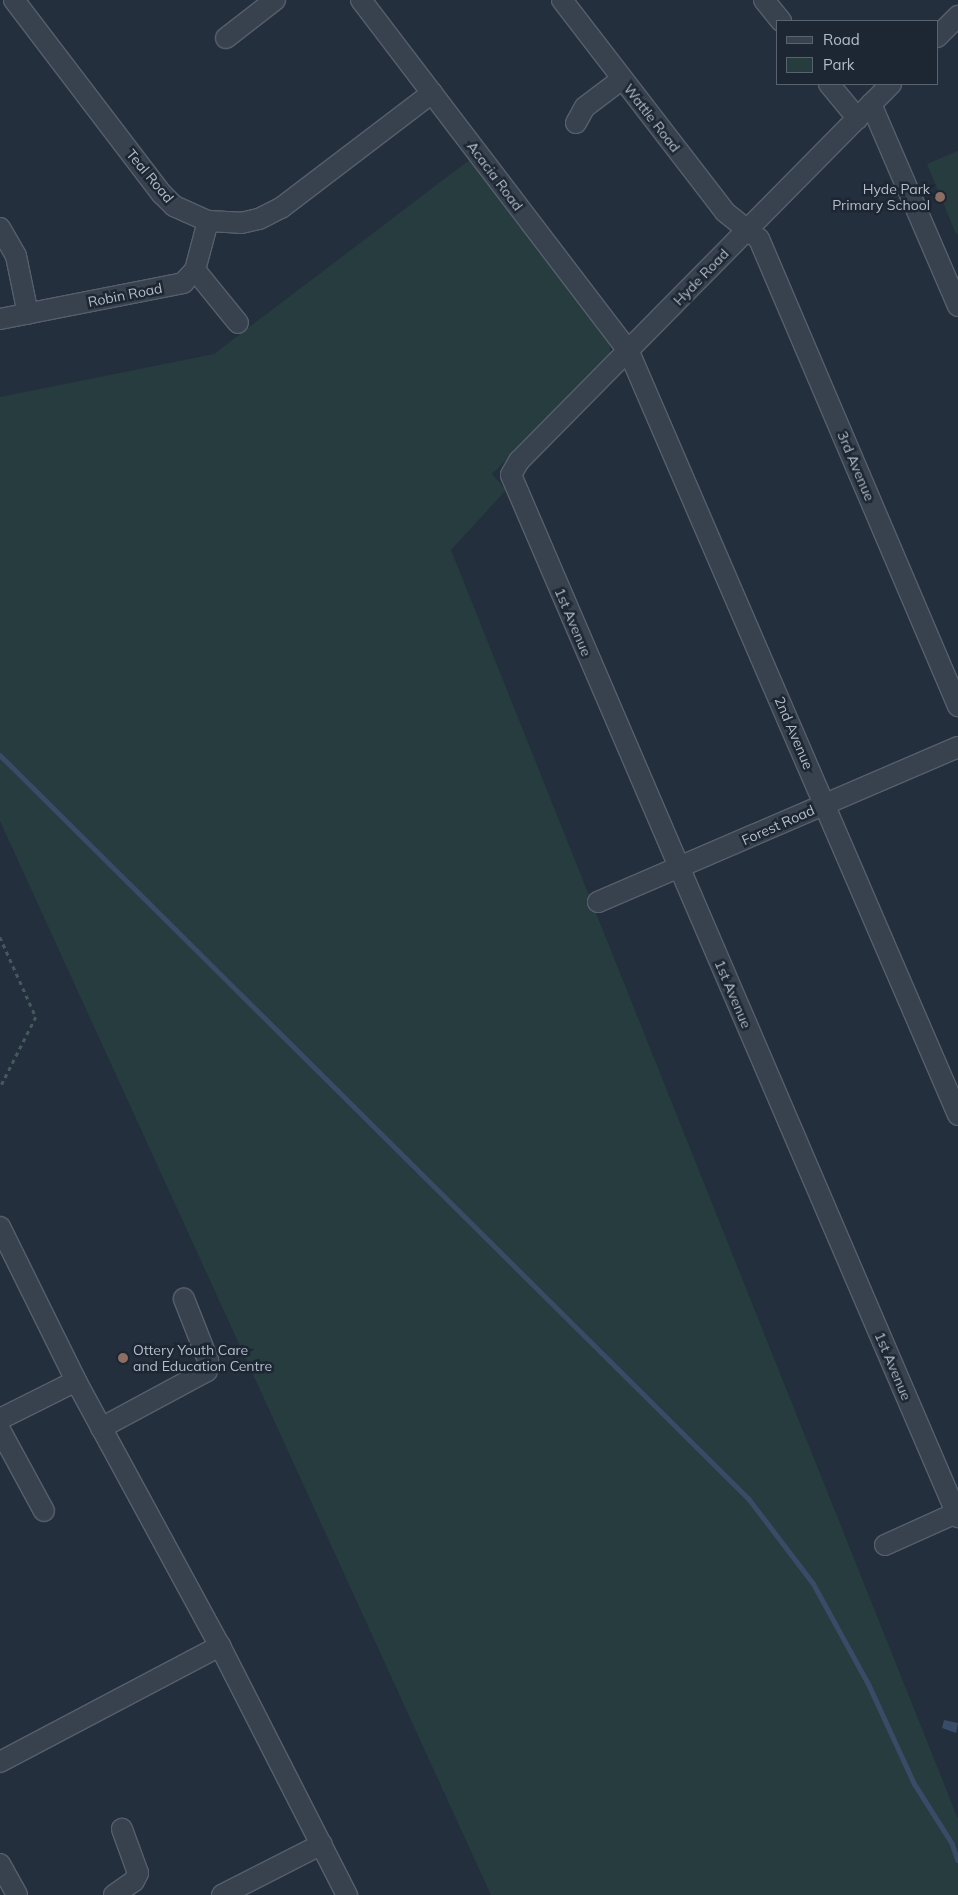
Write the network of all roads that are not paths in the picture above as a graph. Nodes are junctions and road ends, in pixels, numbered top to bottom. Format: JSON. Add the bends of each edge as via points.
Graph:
{"nodes":[{"id":1,"x":14,"y":0,"type":"edge"},
{"id":2,"x":275,"y":0,"type":"edge"},
{"id":3,"x":361,"y":0,"type":"edge"},
{"id":4,"x":562,"y":0,"type":"edge"},
{"id":5,"x":764,"y":0,"type":"edge"},
{"id":6,"x":780,"y":20,"type":"edge"},
{"id":7,"x":226,"y":38,"type":"dead end"},
{"id":8,"x":622,"y":78,"type":"junction"},
{"id":9,"x":829,"y":85,"type":"edge"},
{"id":10,"x":890,"y":85,"type":"edge"},
{"id":11,"x":432,"y":93,"type":"junction"},
{"id":12,"x":864,"y":112,"type":"junction"},
{"id":13,"x":576,"y":123,"type":"dead end"},
{"id":14,"x":208,"y":221,"type":"junction"},
{"id":15,"x":0,"y":228,"type":"edge"},
{"id":16,"x":747,"y":230,"type":"junction"},
{"id":17,"x":195,"y":270,"type":"junction"},
{"id":18,"x":958,"y":306,"type":"edge"},
{"id":19,"x":28,"y":314,"type":"junction"},
{"id":20,"x":0,"y":319,"type":"edge"},
{"id":21,"x":238,"y":323,"type":"dead end"},
{"id":22,"x":629,"y":352,"type":"junction"},
{"id":23,"x":512,"y":470,"type":"joint"},
{"id":24,"x":958,"y":706,"type":"edge"},
{"id":25,"x":958,"y":747,"type":"edge"},
{"id":26,"x":825,"y":804,"type":"junction"},
{"id":27,"x":680,"y":869,"type":"junction"},
{"id":28,"x":598,"y":902,"type":"dead end"},
{"id":29,"x":958,"y":1115,"type":"edge"},
{"id":30,"x":0,"y":1227,"type":"edge"},
{"id":31,"x":184,"y":1299,"type":"dead end"},
{"id":32,"x":76,"y":1381,"type":"junction"},
{"id":33,"x":0,"y":1419,"type":"edge"},
{"id":34,"x":101,"y":1428,"type":"junction"},
{"id":35,"x":0,"y":1430,"type":"edge"},
{"id":36,"x":44,"y":1511,"type":"dead end"},
{"id":37,"x":957,"y":1514,"type":"edge"},
{"id":38,"x":885,"y":1546,"type":"dead end"},
{"id":39,"x":220,"y":1646,"type":"junction"},
{"id":40,"x":0,"y":1762,"type":"edge"},
{"id":41,"x":122,"y":1829,"type":"dead end"},
{"id":42,"x":322,"y":1844,"type":"junction"},
{"id":43,"x":0,"y":1864,"type":"edge"},
{"id":44,"x":16,"y":1895,"type":"edge"},
{"id":45,"x":114,"y":1895,"type":"edge"},
{"id":46,"x":222,"y":1895,"type":"edge"},
{"id":47,"x":347,"y":1895,"type":"edge"}],
"edges":[{"from":1,"to":14,"type":"street","name":"Teal Road","via":[[162,194],[182,210]]},
{"from":2,"to":7,"type":"street"},
{"from":3,"to":11,"type":"street","name":"Acacia Road"},
{"from":4,"to":8,"type":"street","name":"Wattle Road"},
{"from":5,"to":6,"type":"street"},
{"from":8,"to":13,"type":"street","via":[[585,106]]},
{"from":8,"to":16,"type":"street","name":"Wattle Road","via":[[725,212]]},
{"from":9,"to":12,"type":"street"},
{"from":10,"to":12,"type":"street","name":"Hyde Road"},
{"from":11,"to":14,"type":"street","name":"Teal Road","via":[[281,208],[242,223]]},
{"from":11,"to":22,"type":"street","name":"Acacia Road"},
{"from":12,"to":16,"type":"street","name":"Hyde Road"},
{"from":12,"to":18,"type":"street"},
{"from":14,"to":17,"type":"street"},
{"from":15,"to":19,"type":"street","via":[[16,256]]},
{"from":16,"to":22,"type":"street","name":"Hyde Road"},
{"from":16,"to":24,"type":"street","name":"3rd Avenue","via":[[758,239],[765,253]]},
{"from":17,"to":19,"type":"street","name":"Robin Road","via":[[189,278],[172,286]]},
{"from":17,"to":21,"type":"street"},
{"from":19,"to":20,"type":"street","name":"Robin Road"},
{"from":22,"to":23,"type":"street","name":"Hyde Road"},
{"from":22,"to":26,"type":"street","name":"2nd Avenue"},
{"from":23,"to":27,"type":"street","name":"1st Avenue","via":[[516,488]]},
{"from":25,"to":26,"type":"street","name":"Forest Road"},
{"from":26,"to":27,"type":"street","name":"Forest Road"},
{"from":26,"to":29,"type":"street","name":"2nd Avenue"},
{"from":27,"to":28,"type":"street","name":"Forest Road"},
{"from":27,"to":37,"type":"street","name":"1st Avenue"},
{"from":30,"to":32,"type":"street"},
{"from":31,"to":34,"type":"street","via":[[208,1360],[207,1371]]},
{"from":32,"to":33,"type":"street"},
{"from":32,"to":34,"type":"street"},
{"from":34,"to":39,"type":"street"},
{"from":35,"to":36,"type":"street"},
{"from":37,"to":38,"type":"street"},
{"from":39,"to":40,"type":"street"},
{"from":39,"to":42,"type":"street"},
{"from":41,"to":45,"type":"street","via":[[138,1873],[134,1881]]},
{"from":42,"to":46,"type":"street"},
{"from":42,"to":47,"type":"street"},
{"from":43,"to":44,"type":"street"}]}
